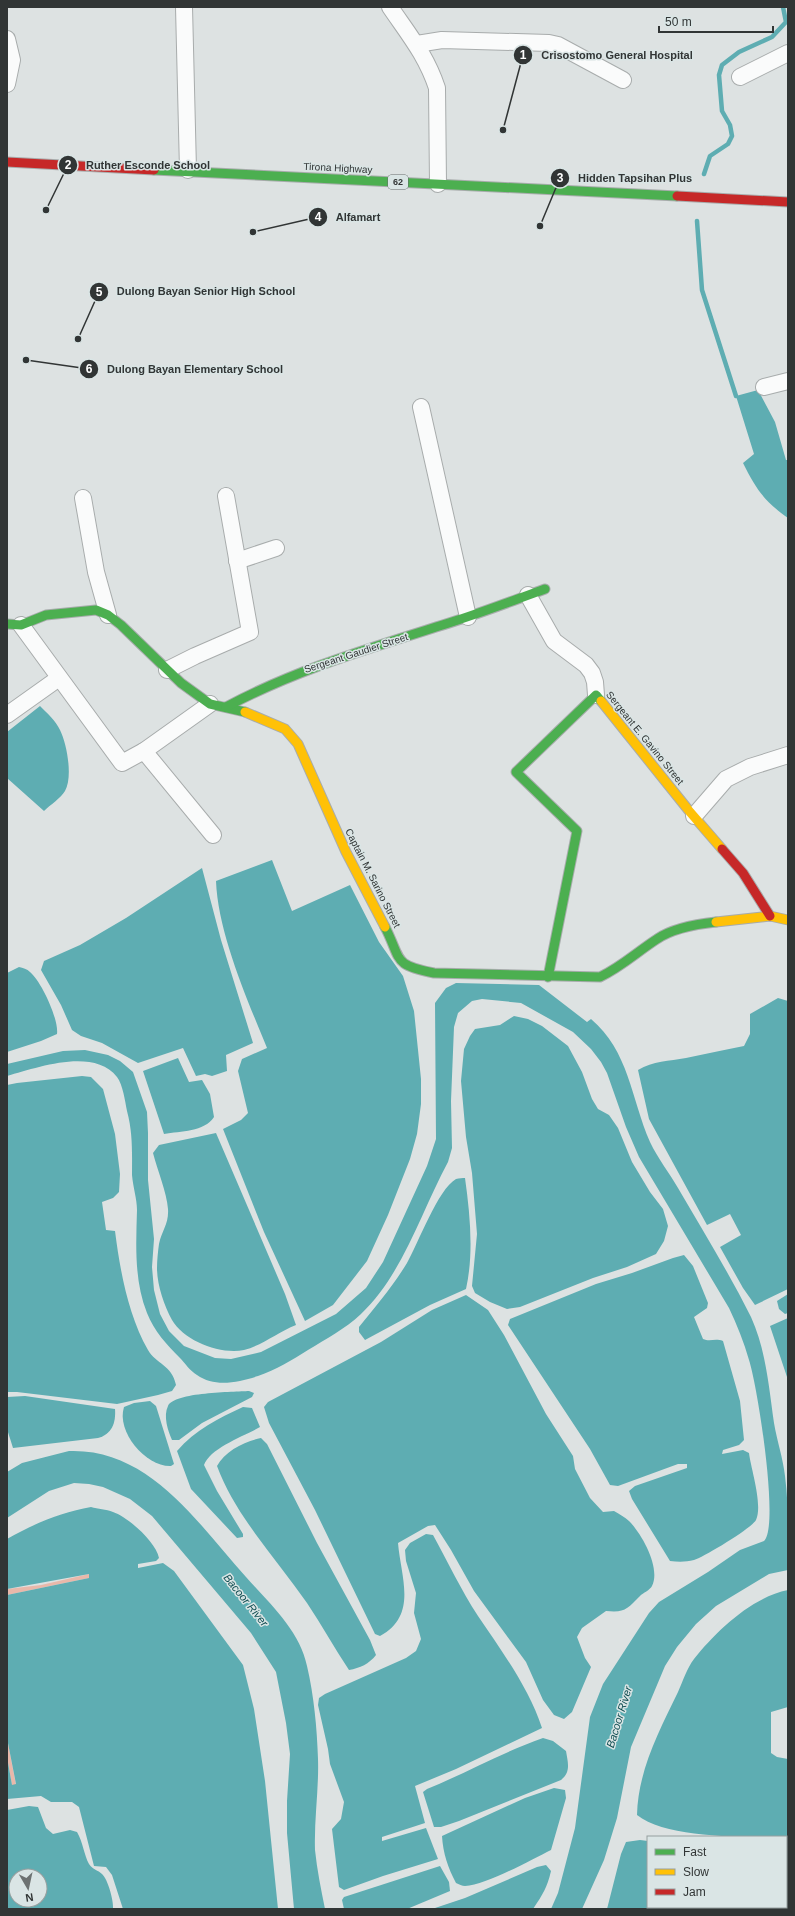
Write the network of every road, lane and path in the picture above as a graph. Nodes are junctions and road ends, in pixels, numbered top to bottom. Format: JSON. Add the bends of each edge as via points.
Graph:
{"nodes":[{"id":1,"x":184,"y":7,"type":"edge"},
{"id":2,"x":390,"y":7,"type":"edge"},
{"id":3,"x":7,"y":39,"type":"edge"},
{"id":4,"x":417,"y":44,"type":"junction"},
{"id":5,"x":788,"y":53,"type":"edge"},
{"id":6,"x":740,"y":77,"type":"dead end"},
{"id":7,"x":623,"y":80,"type":"dead end"},
{"id":8,"x":7,"y":84,"type":"edge"},
{"id":9,"x":7,"y":162,"type":"edge"},
{"id":10,"x":188,"y":170,"type":"junction"},
{"id":11,"x":438,"y":184,"type":"junction"},
{"id":12,"x":788,"y":202,"type":"edge"},
{"id":13,"x":788,"y":381,"type":"edge"},
{"id":14,"x":764,"y":388,"type":"dead end"},
{"id":15,"x":421,"y":407,"type":"dead end"},
{"id":16,"x":226,"y":496,"type":"dead end"},
{"id":17,"x":83,"y":498,"type":"dead end"},
{"id":18,"x":276,"y":548,"type":"dead end"},
{"id":19,"x":237,"y":561,"type":"junction"},
{"id":20,"x":545,"y":589,"type":"dead end"},
{"id":21,"x":528,"y":595,"type":"junction"},
{"id":22,"x":108,"y":615,"type":"junction"},
{"id":23,"x":468,"y":617,"type":"junction"},
{"id":24,"x":14,"y":624,"type":"edge"},
{"id":25,"x":167,"y":670,"type":"junction"},
{"id":26,"x":59,"y":678,"type":"junction"},
{"id":27,"x":596,"y":695,"type":"junction"},
{"id":28,"x":210,"y":704,"type":"junction"},
{"id":29,"x":226,"y":707,"type":"junction"},
{"id":30,"x":7,"y":715,"type":"edge"},
{"id":31,"x":144,"y":752,"type":"junction"},
{"id":32,"x":788,"y":755,"type":"edge"},
{"id":33,"x":694,"y":816,"type":"junction"},
{"id":34,"x":213,"y":836,"type":"dead end"},
{"id":35,"x":770,"y":916,"type":"junction"},
{"id":36,"x":788,"y":920,"type":"edge"},
{"id":37,"x":548,"y":977,"type":"junction"}],
"edges":[{"from":1,"to":10,"type":"street"},
{"from":2,"to":4,"type":"street"},
{"from":3,"to":8,"type":"street","via":[[12,60]]},
{"from":4,"to":7,"type":"street","via":[[442,40],[558,44]]},
{"from":4,"to":11,"type":"street","via":[[437,88]]},
{"from":5,"to":6,"type":"street"},
{"from":9,"to":10,"type":"street","name":"Tirona Highway","number":"62"},
{"from":10,"to":11,"type":"street","name":"Tirona Highway","number":"62"},
{"from":11,"to":12,"type":"street","name":"Tirona Highway","number":"62"},
{"from":13,"to":14,"type":"street"},
{"from":15,"to":23,"type":"street"},
{"from":16,"to":19,"type":"street"},
{"from":17,"to":22,"type":"street","via":[[96,572]]},
{"from":18,"to":19,"type":"street"},
{"from":19,"to":25,"type":"street","via":[[250,632]]},
{"from":20,"to":21,"type":"street","name":"Sergeant Gaudier Street"},
{"from":21,"to":23,"type":"street","name":"Sergeant Gaudier Street"},
{"from":21,"to":27,"type":"street","via":[[554,641],[586,665],[592,673]]},
{"from":22,"to":24,"type":"street","name":"Captain M. Sarino Street","via":[[96,610],[79,611],[46,615]]},
{"from":22,"to":25,"type":"street","name":"Captain M. Sarino Street"},
{"from":23,"to":29,"type":"street","name":"Sergeant Gaudier Street","via":[[329,660],[253,691]]},
{"from":24,"to":26,"type":"street"},
{"from":25,"to":28,"type":"street","name":"Captain M. Sarino Street"},
{"from":26,"to":30,"type":"street"},
{"from":26,"to":31,"type":"street","via":[[122,764]]},
{"from":27,"to":33,"type":"street","name":"Sergeant E. Gavino Street"},
{"from":27,"to":37,"type":"street","name":"Sergeant E. Gavino Street","via":[[516,772],[577,831]]},
{"from":28,"to":29,"type":"street","name":"Captain M. Sarino Street"},
{"from":28,"to":31,"type":"street"},
{"from":29,"to":37,"type":"street","name":"Captain M. Sarino Street","via":[[285,729],[298,744],[346,852],[388,933],[397,956],[404,964],[413,969],[434,973]]},
{"from":31,"to":34,"type":"street"},
{"from":32,"to":33,"type":"street","via":[[750,767],[726,779]]},
{"from":33,"to":35,"type":"street","name":"Sergeant E. Gavino Street","via":[[744,873]]},
{"from":35,"to":36,"type":"street","name":"Captain M. Sarino Street"},
{"from":35,"to":37,"type":"street","name":"Captain M. Sarino Street","via":[[683,928],[658,938],[617,969],[600,977]]}]}
